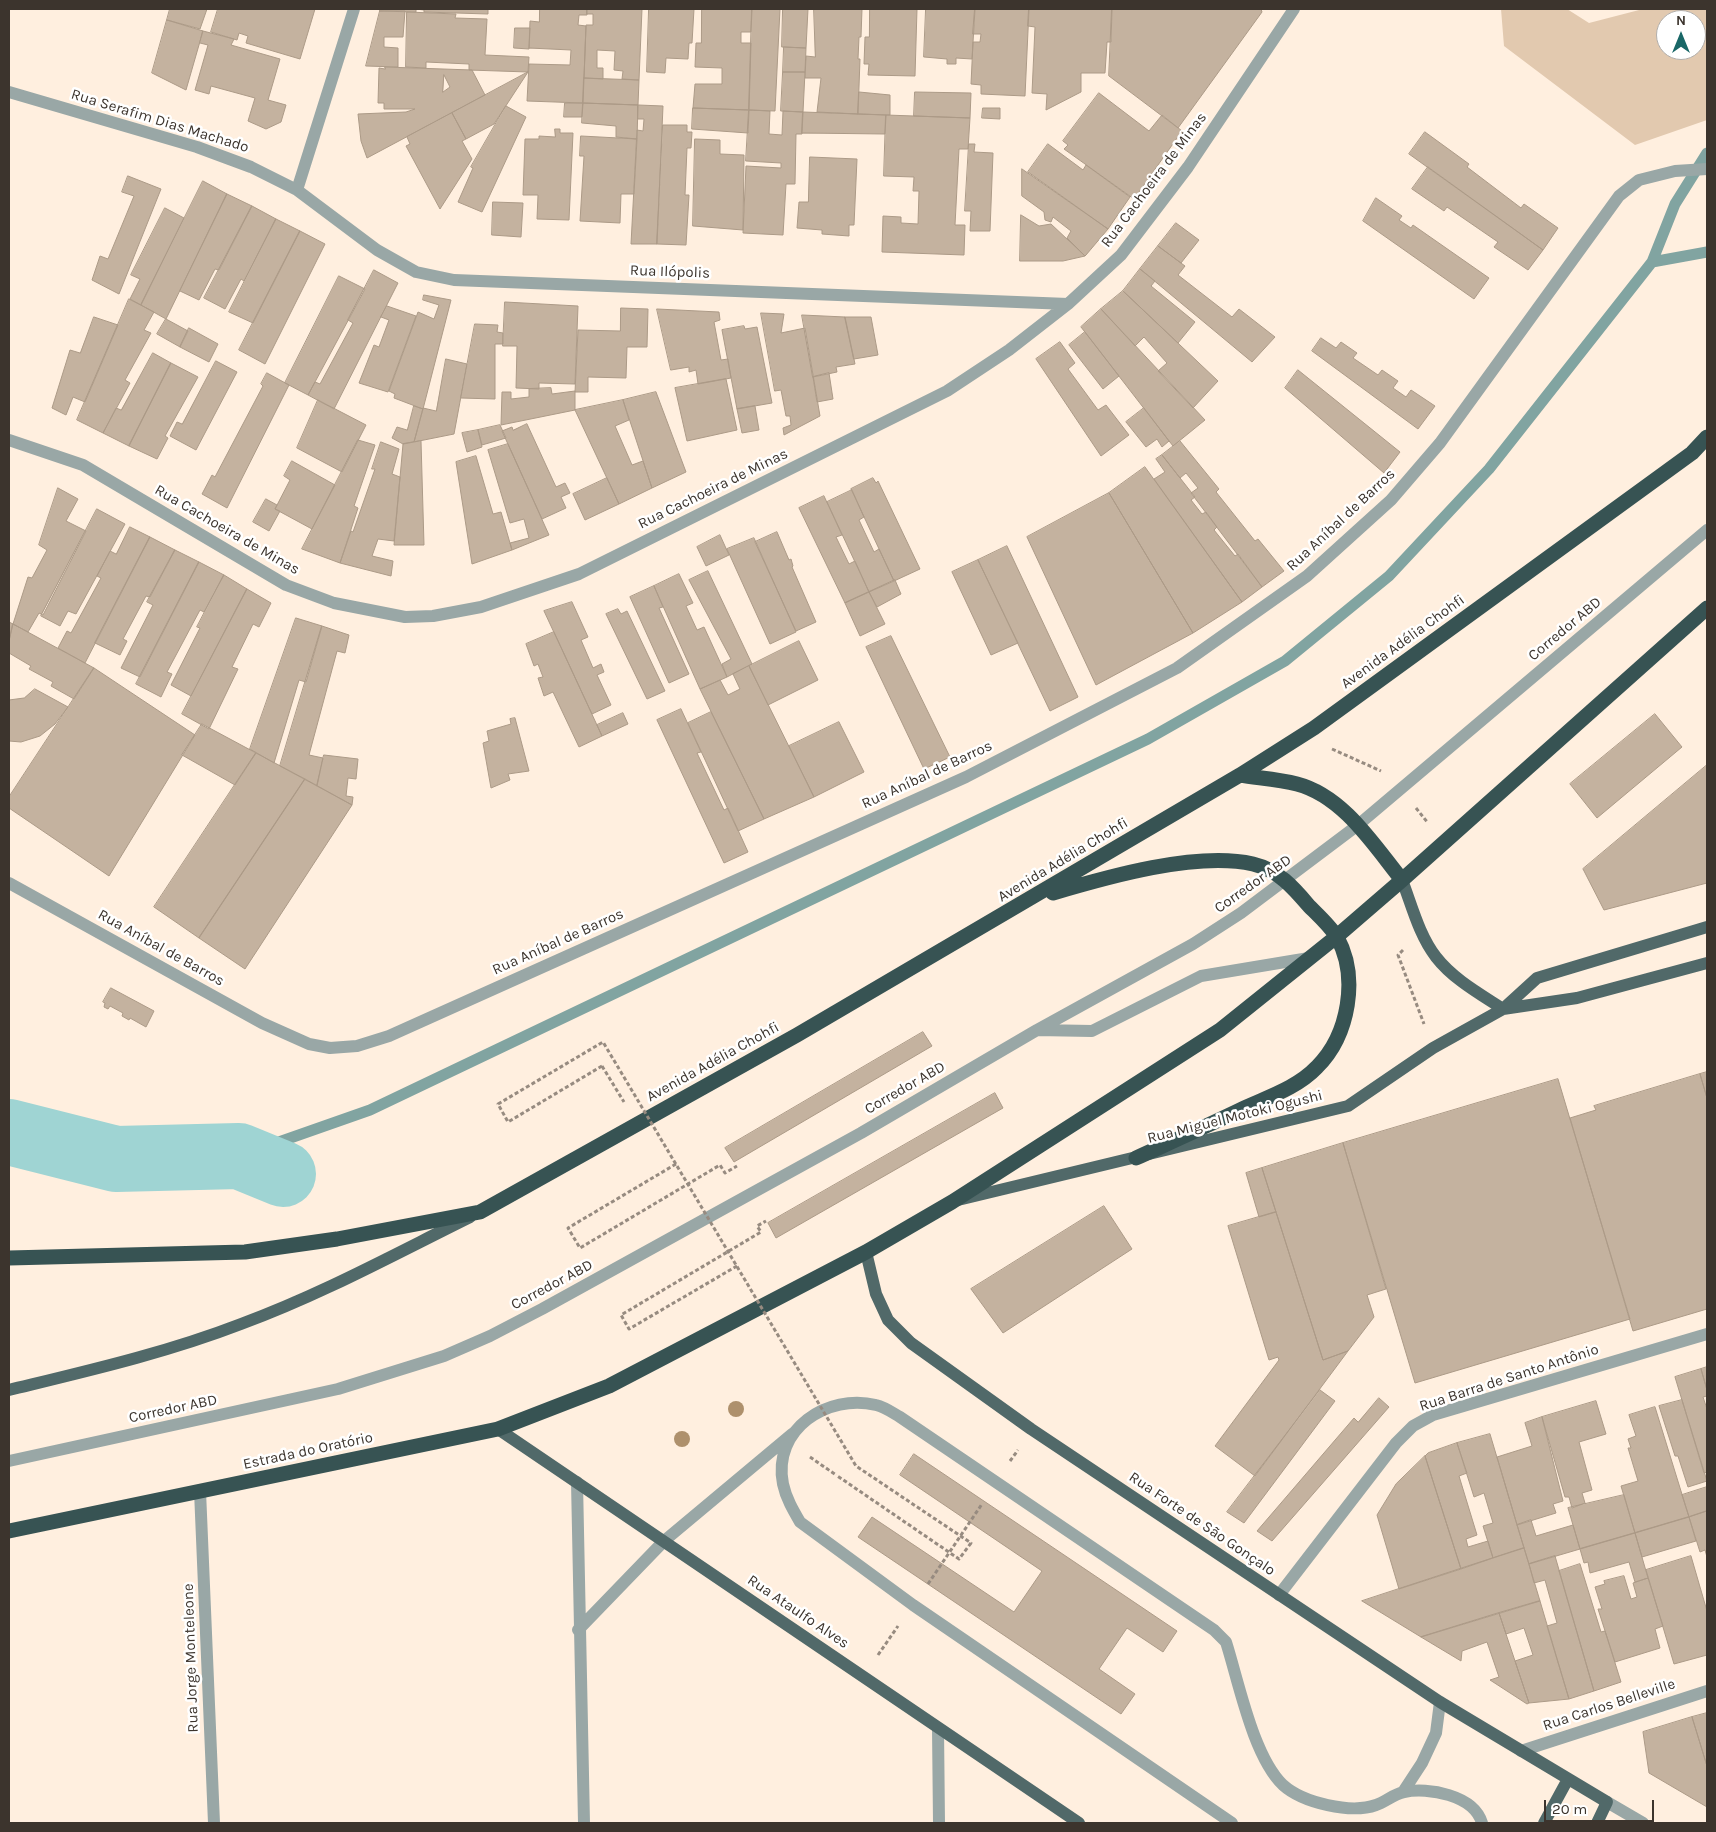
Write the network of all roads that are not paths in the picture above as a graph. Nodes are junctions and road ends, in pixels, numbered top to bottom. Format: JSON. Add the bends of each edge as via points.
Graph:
{"nodes":[{"id":1,"x":354,"y":9,"type":"edge"},
{"id":2,"x":1294,"y":9,"type":"edge"},
{"id":3,"x":9,"y":92,"type":"edge"},
{"id":4,"x":1707,"y":169,"type":"edge"},
{"id":5,"x":297,"y":190,"type":"junction"},
{"id":6,"x":1068,"y":304,"type":"junction"},
{"id":7,"x":1707,"y":437,"type":"edge"},
{"id":8,"x":9,"y":440,"type":"edge"},
{"id":9,"x":1707,"y":530,"type":"edge"},
{"id":10,"x":1707,"y":608,"type":"edge"},
{"id":11,"x":1240,"y":776,"type":"junction"},
{"id":12,"x":1358,"y":825,"type":"junction"},
{"id":13,"x":1288,"y":880,"type":"junction"},
{"id":14,"x":1402,"y":880,"type":"junction"},
{"id":15,"x":9,"y":883,"type":"edge"},
{"id":16,"x":1031,"y":900,"type":"junction"},
{"id":17,"x":1707,"y":927,"type":"edge"},
{"id":18,"x":1336,"y":936,"type":"junction"},
{"id":19,"x":1309,"y":958,"type":"junction"},
{"id":20,"x":1707,"y":963,"type":"edge"},
{"id":21,"x":1503,"y":1009,"type":"junction"},
{"id":22,"x":1037,"y":1030,"type":"junction"},
{"id":23,"x":1136,"y":1158,"type":"junction"},
{"id":24,"x":952,"y":1202,"type":"junction"},
{"id":25,"x":480,"y":1212,"type":"junction"},
{"id":26,"x":866,"y":1252,"type":"junction"},
{"id":27,"x":9,"y":1258,"type":"edge"},
{"id":28,"x":1707,"y":1334,"type":"edge"},
{"id":29,"x":9,"y":1390,"type":"edge"},
{"id":30,"x":498,"y":1429,"type":"junction"},
{"id":31,"x":791,"y":1438,"type":"junction"},
{"id":32,"x":9,"y":1461,"type":"edge"},
{"id":33,"x":577,"y":1482,"type":"junction"},
{"id":34,"x":200,"y":1491,"type":"junction"},
{"id":35,"x":9,"y":1531,"type":"edge"},
{"id":36,"x":664,"y":1541,"type":"junction"},
{"id":37,"x":1279,"y":1595,"type":"junction"},
{"id":38,"x":578,"y":1630,"type":"junction"},
{"id":39,"x":1707,"y":1691,"type":"edge"},
{"id":40,"x":1440,"y":1702,"type":"junction"},
{"id":41,"x":938,"y":1728,"type":"junction"},
{"id":42,"x":1521,"y":1751,"type":"junction"},
{"id":43,"x":1568,"y":1779,"type":"junction"},
{"id":44,"x":1403,"y":1792,"type":"junction"},
{"id":45,"x":1607,"y":1802,"type":"junction"},
{"id":46,"x":214,"y":1823,"type":"edge"},
{"id":47,"x":584,"y":1823,"type":"edge"},
{"id":48,"x":939,"y":1823,"type":"edge"},
{"id":49,"x":1079,"y":1823,"type":"edge"},
{"id":50,"x":1232,"y":1823,"type":"edge"},
{"id":51,"x":1482,"y":1823,"type":"edge"},
{"id":52,"x":1544,"y":1823,"type":"edge"},
{"id":53,"x":1597,"y":1823,"type":"edge"},
{"id":54,"x":1643,"y":1823,"type":"edge"}],
"edges":[{"from":1,"to":5,"type":"street"},
{"from":2,"to":6,"type":"street","name":"Rua Cachoeira de Minas","via":[[1188,167],[1138,233],[1121,254]]},
{"from":3,"to":5,"type":"street","name":"Rua Serafim Dias Machado","via":[[196,147],[250,167]]},
{"from":4,"to":15,"type":"street","name":"Rua Aníbal de Barros","via":[[1675,171],[1639,180],[1619,196],[1440,443],[1392,500],[1307,576],[1177,668],[966,777],[389,1036],[357,1046],[330,1048],[309,1044],[262,1022]]},
{"from":5,"to":6,"type":"street","name":"Rua Ilópolis","via":[[377,250],[416,272],[454,280]]},
{"from":6,"to":8,"type":"street","name":"Rua Cachoeira de Minas","via":[[1009,350],[947,391],[579,574],[481,607],[433,616],[405,618],[365,610],[334,603],[286,585],[83,465]]},
{"from":7,"to":11,"type":"highway","name":"Avenida Adélia Chohfi","via":[[1692,453],[1314,728]]},
{"from":9,"to":12,"type":"street","name":"Corredor ABD"},
{"from":10,"to":14,"type":"highway"},
{"from":11,"to":12,"type":"highway","via":[[1296,783],[1312,789],[1324,795]]},
{"from":11,"to":16,"type":"highway","name":"Avenida Adélia Chohfi"},
{"from":12,"to":13,"type":"street","name":"Corredor ABD"},
{"from":12,"to":14,"type":"highway"},
{"from":13,"to":16,"type":"highway","via":[[1254,864],[1220,860],[1132,872]]},
{"from":13,"to":18,"type":"highway"},
{"from":13,"to":22,"type":"street","name":"Corredor ABD","via":[[1192,944]]},
{"from":14,"to":18,"type":"highway"},
{"from":14,"to":21,"type":"main road","via":[[1421,932],[1436,958],[1466,985]]},
{"from":16,"to":25,"type":"highway","name":"Avenida Adélia Chohfi"},
{"from":17,"to":21,"type":"main road","name":"Rua Miguel Motoki Ogushi","via":[[1536,978]]},
{"from":18,"to":19,"type":"highway"},
{"from":18,"to":23,"type":"highway","via":[[1347,966],[1348,1000],[1340,1035],[1318,1066],[1293,1086]]},
{"from":19,"to":22,"type":"street","via":[[1201,976],[1092,1031]]},
{"from":19,"to":24,"type":"highway","via":[[1220,1030]]},
{"from":20,"to":21,"type":"main road","name":"Rua Miguel Motoki Ogushi","via":[[1577,998]]},
{"from":21,"to":23,"type":"main road","name":"Rua Miguel Motoki Ogushi","via":[[1432,1048],[1348,1106]]},
{"from":22,"to":32,"type":"street","name":"Corredor ABD","via":[[861,1133],[542,1309],[444,1356],[338,1389]]},
{"from":23,"to":24,"type":"main road","name":"Rua Miguel Motoki Ogushi"},
{"from":24,"to":26,"type":"highway"},
{"from":25,"to":27,"type":"highway","via":[[337,1239],[246,1252]]},
{"from":25,"to":29,"type":"main road","name":"Avenida Adélia Chohfi","via":[[343,1281],[241,1324],[110,1365]]},
{"from":26,"to":30,"type":"highway","name":"Estrada do Oratório","via":[[608,1386]]},
{"from":26,"to":37,"type":"main road","name":"Rua Forte de São Gonçalo","via":[[876,1294],[888,1320],[911,1343],[1031,1429]]},
{"from":28,"to":37,"type":"street","name":"Rua Barra de Santo Antônio","via":[[1433,1415],[1413,1426]]},
{"from":30,"to":33,"type":"main road","name":"Rua Ataulfo Alves"},
{"from":30,"to":34,"type":"highway","name":"Estrada do Oratório"},
{"from":31,"to":36,"type":"street"},
{"from":31,"to":44,"type":"street","via":[[806,1420],[828,1406],[853,1401],[878,1405],[900,1417],[1214,1630],[1226,1642],[1266,1763],[1284,1785],[1306,1800],[1338,1808],[1374,1806]]},
{"from":31,"to":50,"type":"street","via":[[783,1460],[782,1482],[788,1503],[800,1522],[913,1604]]},
{"from":33,"to":36,"type":"main road","name":"Rua Ataulfo Alves"},
{"from":33,"to":38,"type":"street"},
{"from":34,"to":35,"type":"highway","name":"Estrada do Oratório"},
{"from":34,"to":46,"type":"street","name":"Rua Jorge Monteleone"},
{"from":36,"to":38,"type":"street"},
{"from":36,"to":41,"type":"main road","name":"Rua Ataulfo Alves"},
{"from":37,"to":40,"type":"main road","name":"Rua Forte de São Gonçalo"},
{"from":38,"to":47,"type":"street"},
{"from":39,"to":42,"type":"street","name":"Rua Carlos Belleville"},
{"from":40,"to":42,"type":"main road","name":"Rua Forte de São Gonçalo"},
{"from":40,"to":44,"type":"street","via":[[1436,1733]]},
{"from":41,"to":48,"type":"street"},
{"from":41,"to":49,"type":"main road","name":"Rua Ataulfo Alves"},
{"from":42,"to":43,"type":"main road","name":"Rua Forte de São Gonçalo"},
{"from":43,"to":45,"type":"main road","name":"Rua Forte de São Gonçalo"},
{"from":43,"to":52,"type":"main road"},
{"from":44,"to":51,"type":"street","via":[[1440,1792],[1464,1801]]},
{"from":45,"to":53,"type":"main road"},
{"from":45,"to":54,"type":"street","name":"Rua Forte de São Gonçalo"}]}
